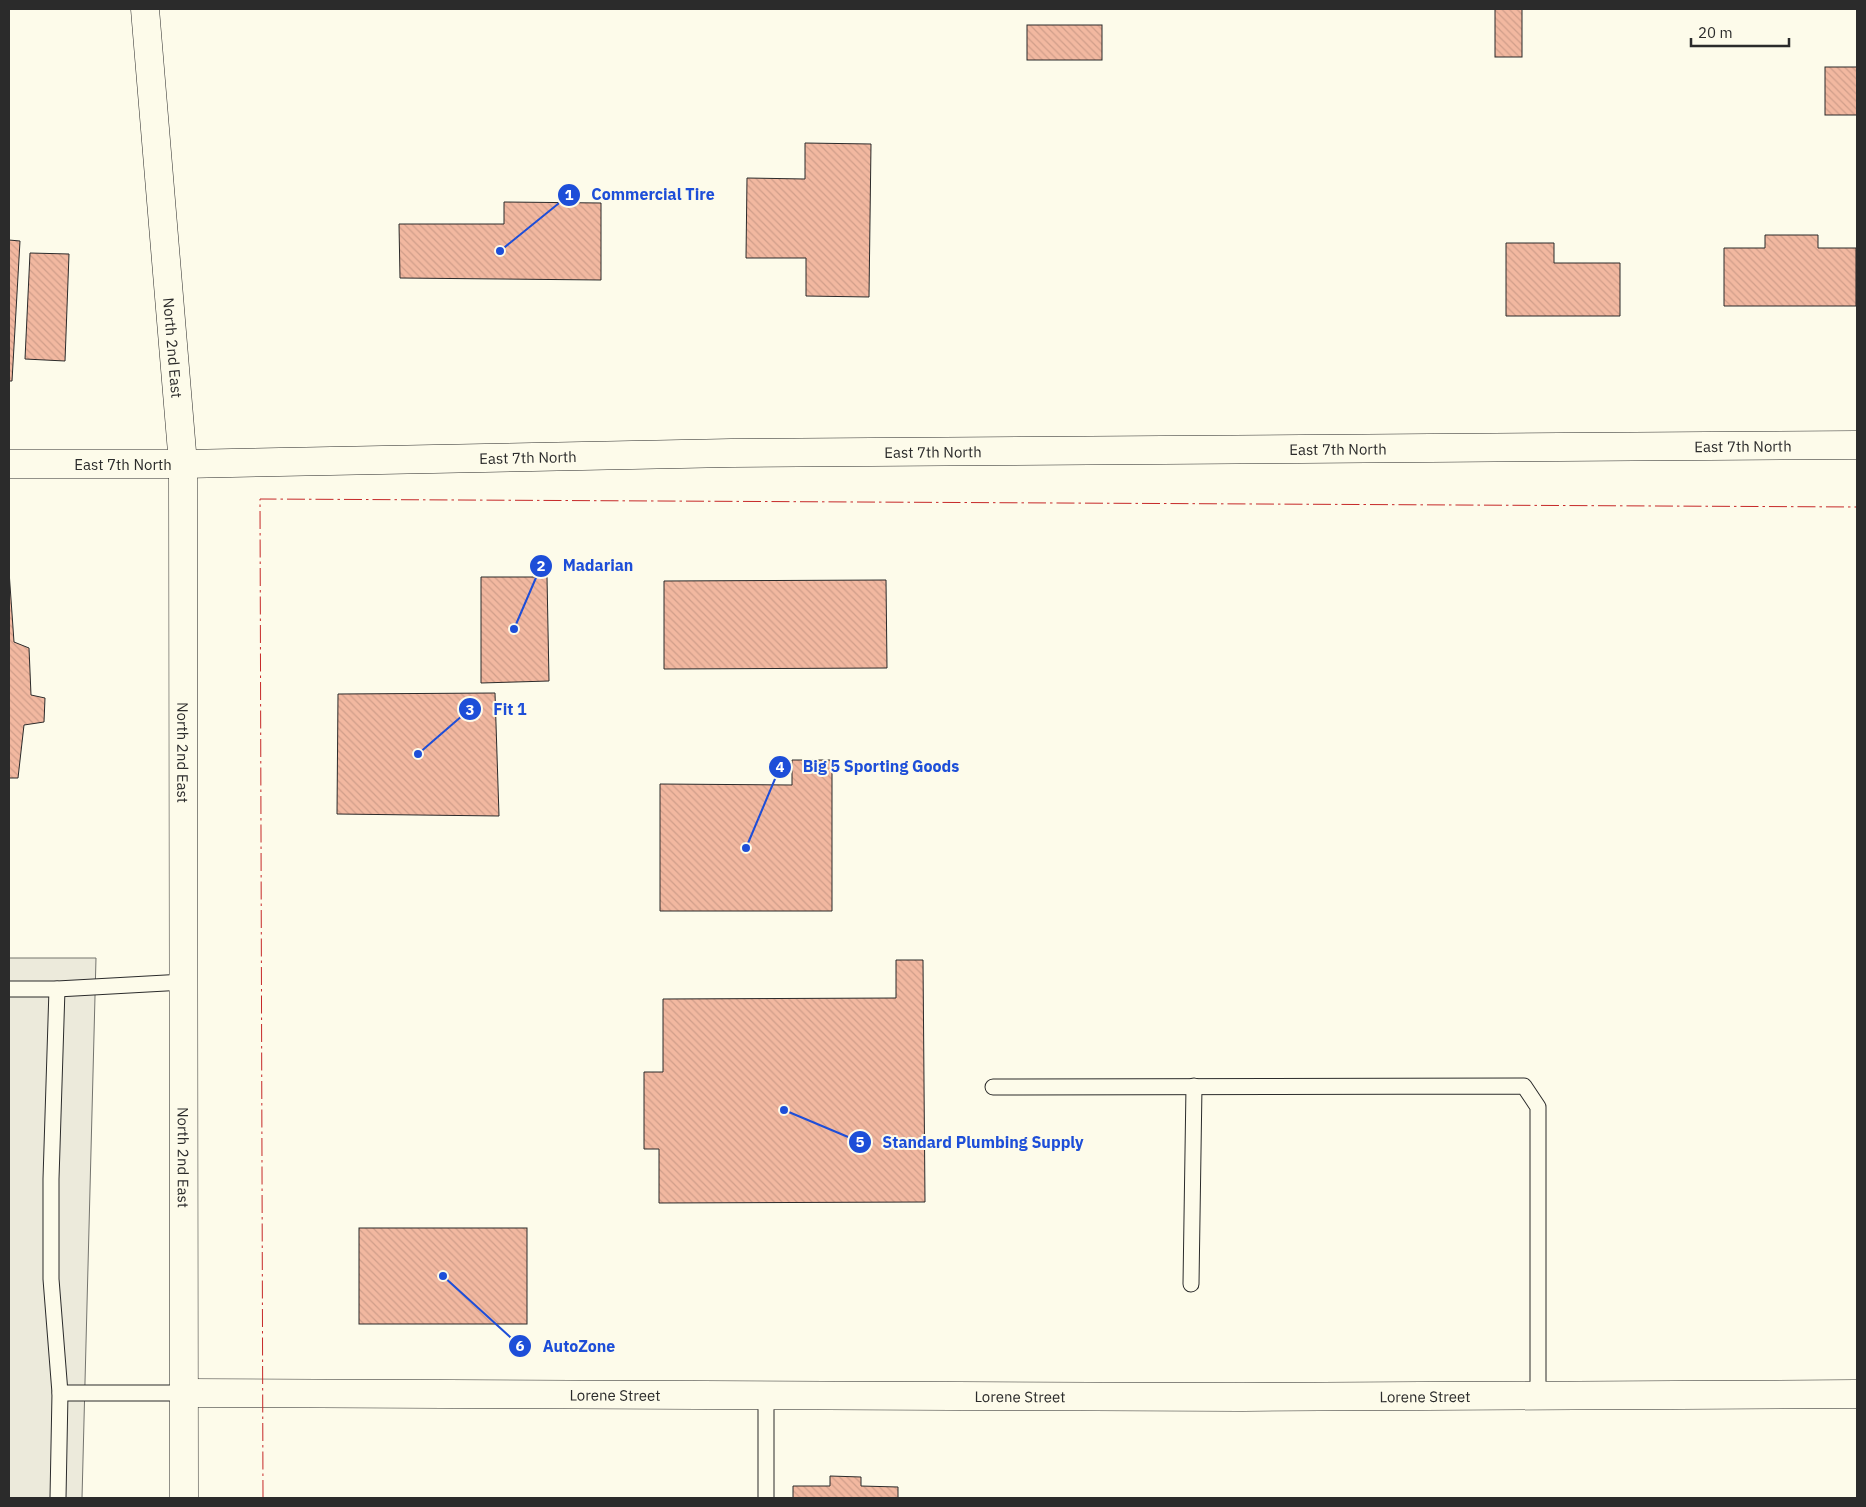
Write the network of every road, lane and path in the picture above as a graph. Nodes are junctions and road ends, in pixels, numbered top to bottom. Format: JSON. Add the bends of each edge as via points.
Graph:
{"nodes":[{"id":1,"x":145,"y":9,"type":"edge"},
{"id":2,"x":1857,"y":445,"type":"edge"},
{"id":3,"x":9,"y":464,"type":"edge"},
{"id":4,"x":183,"y":464,"type":"junction"},
{"id":5,"x":184,"y":982,"type":"junction"},
{"id":6,"x":9,"y":989,"type":"edge"},
{"id":7,"x":57,"y":989,"type":"junction"},
{"id":8,"x":1194,"y":1086,"type":"junction"},
{"id":9,"x":993,"y":1087,"type":"dead end"},
{"id":10,"x":1191,"y":1284,"type":"dead end"},
{"id":11,"x":60,"y":1393,"type":"junction"},
{"id":12,"x":184,"y":1393,"type":"junction"},
{"id":13,"x":1857,"y":1394,"type":"edge"},
{"id":14,"x":766,"y":1395,"type":"junction"},
{"id":15,"x":1538,"y":1395,"type":"junction"},
{"id":16,"x":58,"y":1498,"type":"edge"},
{"id":17,"x":184,"y":1498,"type":"edge"},
{"id":18,"x":766,"y":1498,"type":"edge"}],
"edges":[{"from":1,"to":4,"type":"street","name":"North 2nd East"},
{"from":2,"to":4,"type":"street","name":"East 7th North","via":[[750,453]]},
{"from":3,"to":4,"type":"street","name":"East 7th North"},
{"from":4,"to":5,"type":"street","name":"North 2nd East"},
{"from":5,"to":7,"type":"lane"},
{"from":5,"to":12,"type":"street","name":"North 2nd East"},
{"from":6,"to":7,"type":"lane"},
{"from":7,"to":11,"type":"lane","via":[[51,1279]]},
{"from":8,"to":9,"type":"lane"},
{"from":8,"to":10,"type":"lane"},
{"from":8,"to":15,"type":"lane","via":[[1524,1086],[1538,1106]]},
{"from":11,"to":12,"type":"lane"},
{"from":11,"to":16,"type":"lane"},
{"from":12,"to":14,"type":"street","name":"Lorene Street"},
{"from":12,"to":17,"type":"street","name":"North 2nd East"},
{"from":13,"to":15,"type":"street","name":"Lorene Street"},
{"from":14,"to":15,"type":"street","name":"Lorene Street"},
{"from":14,"to":18,"type":"lane"}]}
